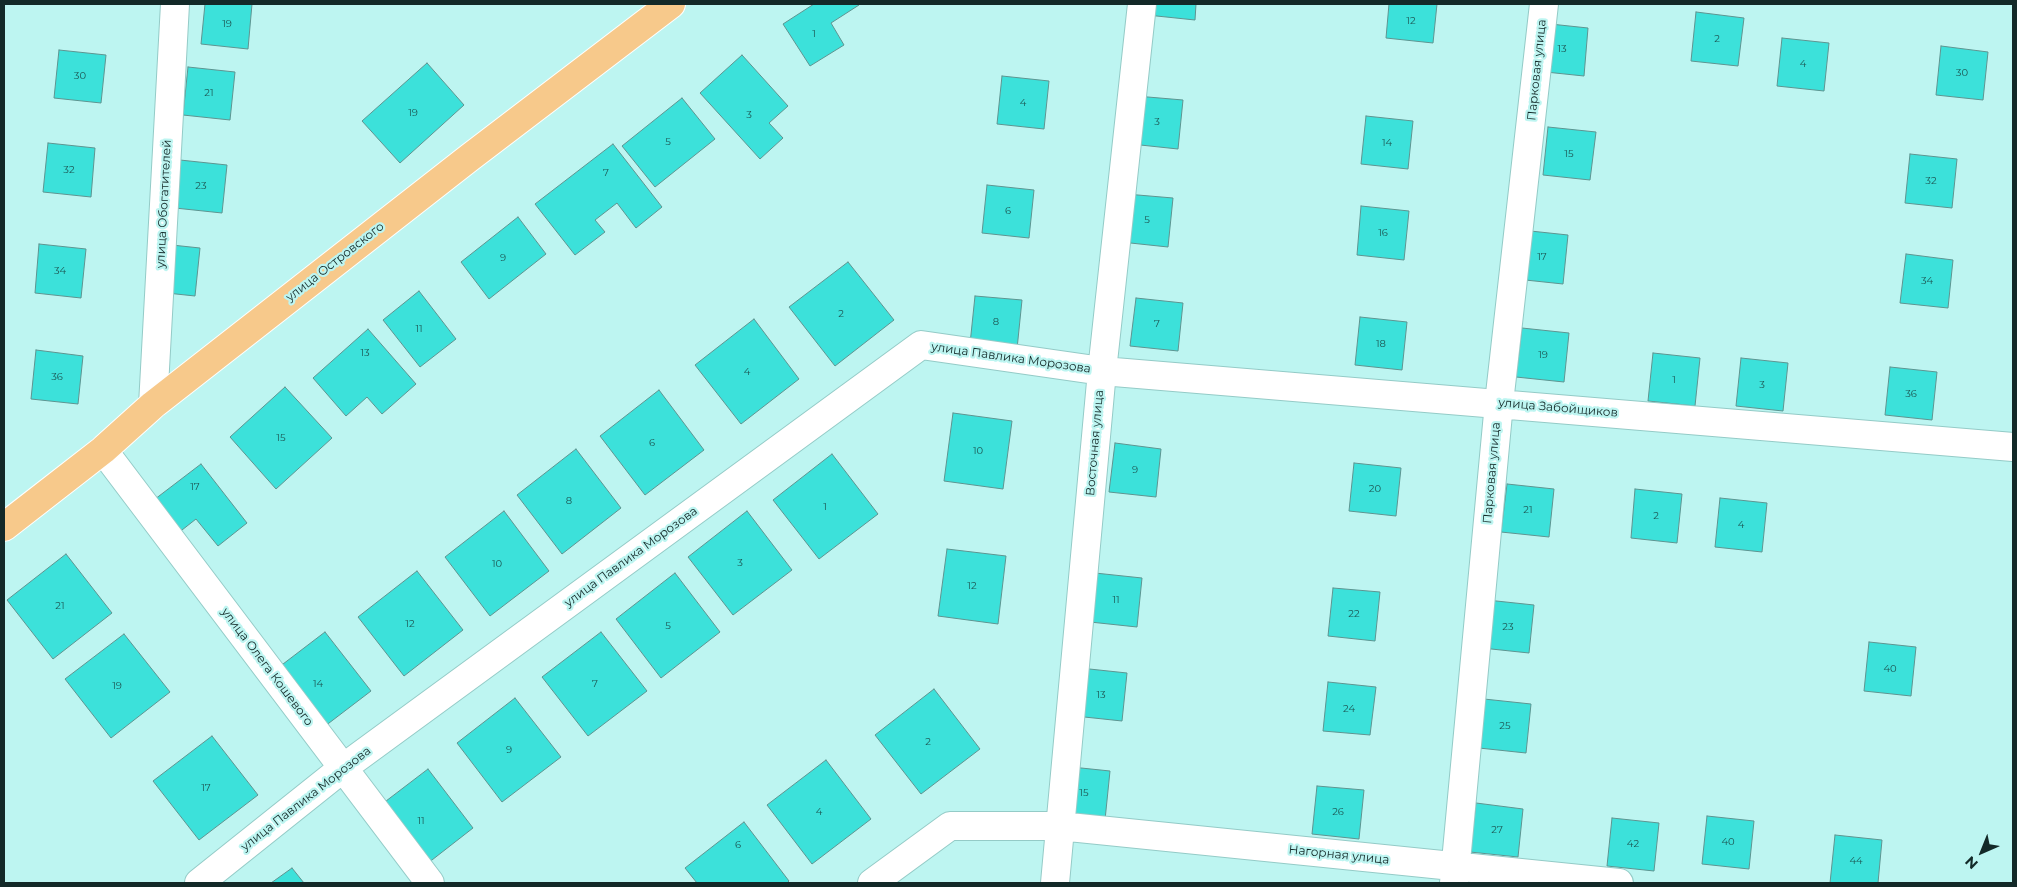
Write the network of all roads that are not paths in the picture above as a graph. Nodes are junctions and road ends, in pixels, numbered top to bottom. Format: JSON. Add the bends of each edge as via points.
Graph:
{"nodes":[{"id":1,"x":175,"y":4,"type":"edge"},
{"id":2,"x":671,"y":4,"type":"edge"},
{"id":3,"x":1142,"y":4,"type":"edge"},
{"id":4,"x":1544,"y":4,"type":"edge"},
{"id":5,"x":1102,"y":371,"type":"junction"},
{"id":6,"x":1499,"y":403,"type":"junction"},
{"id":7,"x":153,"y":405,"type":"junction"},
{"id":8,"x":2013,"y":447,"type":"edge"},
{"id":9,"x":104,"y":450,"type":"junction"},
{"id":10,"x":4,"y":527,"type":"edge"},
{"id":11,"x":343,"y":768,"type":"junction"},
{"id":12,"x":1059,"y":826,"type":"junction"},
{"id":13,"x":1455,"y":875,"type":"edge"},
{"id":14,"x":198,"y":883,"type":"edge"},
{"id":15,"x":430,"y":883,"type":"edge"},
{"id":16,"x":872,"y":883,"type":"edge"},
{"id":17,"x":1055,"y":883,"type":"edge"},
{"id":18,"x":1619,"y":883,"type":"edge"}],
"edges":[{"from":1,"to":7,"type":"street","name":"улица Обогатителей"},
{"from":2,"to":7,"type":"main road","name":"улица Островского"},
{"from":3,"to":5,"type":"street","name":"Восточная улица"},
{"from":4,"to":6,"type":"street","name":"Парковая улица"},
{"from":5,"to":6,"type":"street","name":"улица Забойщиков"},
{"from":5,"to":11,"type":"street","name":"улица Павлика Морозова","via":[[921,345]]},
{"from":5,"to":12,"type":"street","name":"Восточная улица"},
{"from":6,"to":8,"type":"street","name":"улица Забойщиков"},
{"from":6,"to":13,"type":"street","name":"Парковая улица"},
{"from":7,"to":9,"type":"main road","name":"улица Островского"},
{"from":9,"to":10,"type":"main road","name":"улица Островского"},
{"from":9,"to":11,"type":"street","name":"улица Олега Кошевого"},
{"from":11,"to":14,"type":"street","name":"улица Павлика Морозова"},
{"from":11,"to":15,"type":"street","name":"улица Олега Кошевого"},
{"from":12,"to":13,"type":"street","name":"Нагорная улица"},
{"from":12,"to":16,"type":"street","name":"Нагорная улица","via":[[950,826]]},
{"from":12,"to":17,"type":"street","name":"Восточная улица"},
{"from":13,"to":18,"type":"street","name":"Нагорная улица"}]}
